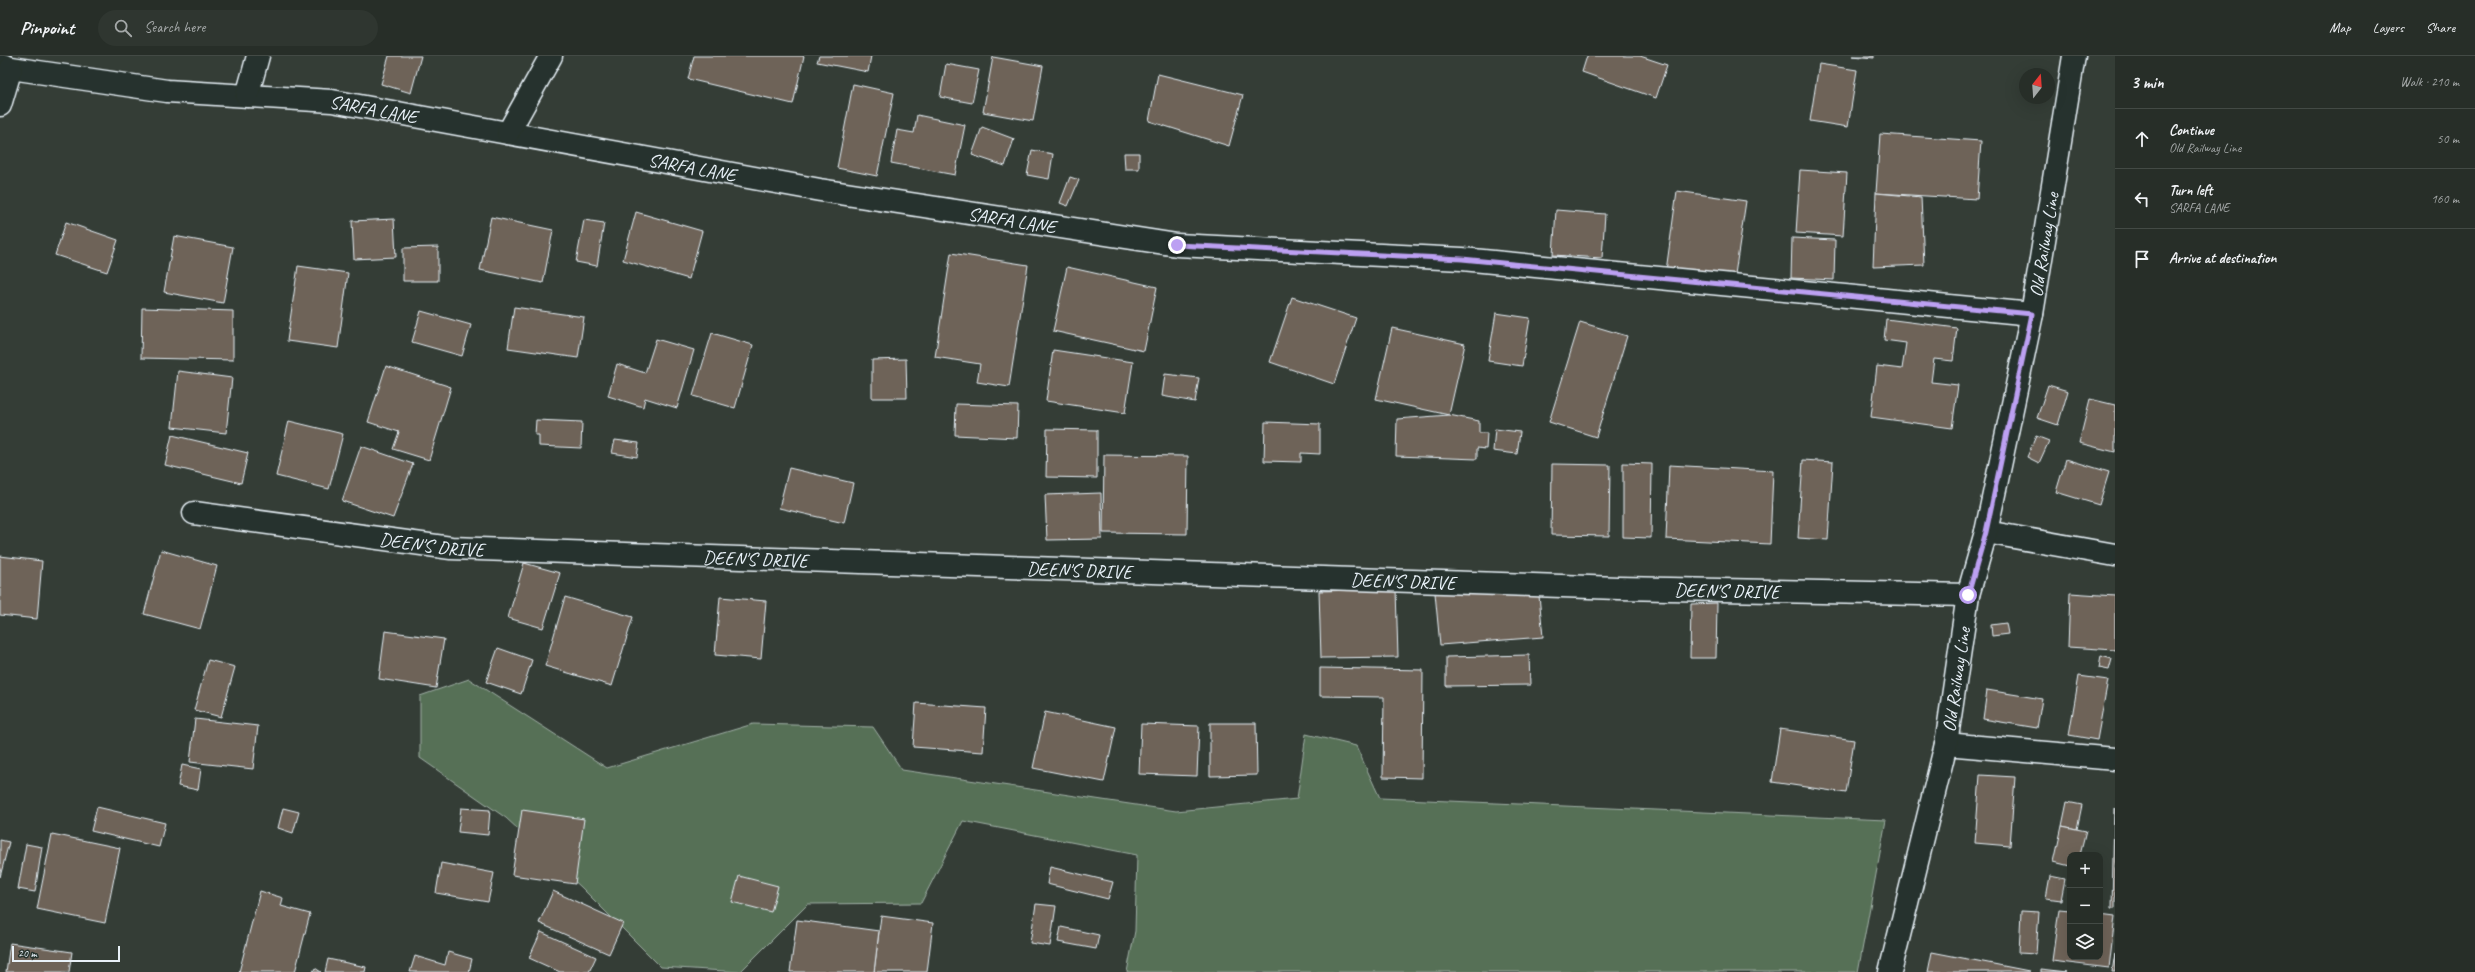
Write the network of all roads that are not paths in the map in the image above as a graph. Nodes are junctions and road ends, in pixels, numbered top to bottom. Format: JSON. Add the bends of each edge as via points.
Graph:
{"nodes":[{"id":1,"x":258,"y":56,"type":"edge"},
{"id":2,"x":550,"y":56,"type":"edge"},
{"id":3,"x":2074,"y":56,"type":"edge"},
{"id":4,"x":6,"y":66,"type":"edge"},
{"id":5,"x":248,"y":96,"type":"junction"},
{"id":6,"x":0,"y":105,"type":"edge"},
{"id":7,"x":508,"y":133,"type":"junction"},
{"id":8,"x":2032,"y":314,"type":"junction"},
{"id":9,"x":194,"y":513,"type":"dead end"},
{"id":10,"x":1986,"y":532,"type":"junction"},
{"id":11,"x":2115,"y":555,"type":"edge"},
{"id":12,"x":1968,"y":595,"type":"junction"},
{"id":13,"x":1946,"y":744,"type":"junction"},
{"id":14,"x":2115,"y":759,"type":"edge"},
{"id":15,"x":1890,"y":972,"type":"edge"}],
"edges":[{"from":1,"to":5,"type":"street"},
{"from":2,"to":7,"type":"street"},
{"from":3,"to":8,"type":"street","name":"Old Railway Line"},
{"from":4,"to":5,"type":"street","name":"SARFA LANE","via":[[168,91]]},
{"from":4,"to":6,"type":"street"},
{"from":5,"to":7,"type":"street","name":"SARFA LANE","via":[[332,101]]},
{"from":7,"to":8,"type":"street","name":"SARFA LANE","via":[[820,190],[1177,245],[1462,259]]},
{"from":8,"to":10,"type":"street","name":"Old Railway Line"},
{"from":9,"to":12,"type":"street","name":"DEEN'S DRIVE","via":[[450,548],[1618,588]]},
{"from":10,"to":11,"type":"street"},
{"from":10,"to":12,"type":"street","name":"Old Railway Line"},
{"from":12,"to":13,"type":"street","name":"Old Railway Line"},
{"from":13,"to":14,"type":"street"},
{"from":13,"to":15,"type":"street","name":"Old Railway Line"}]}
